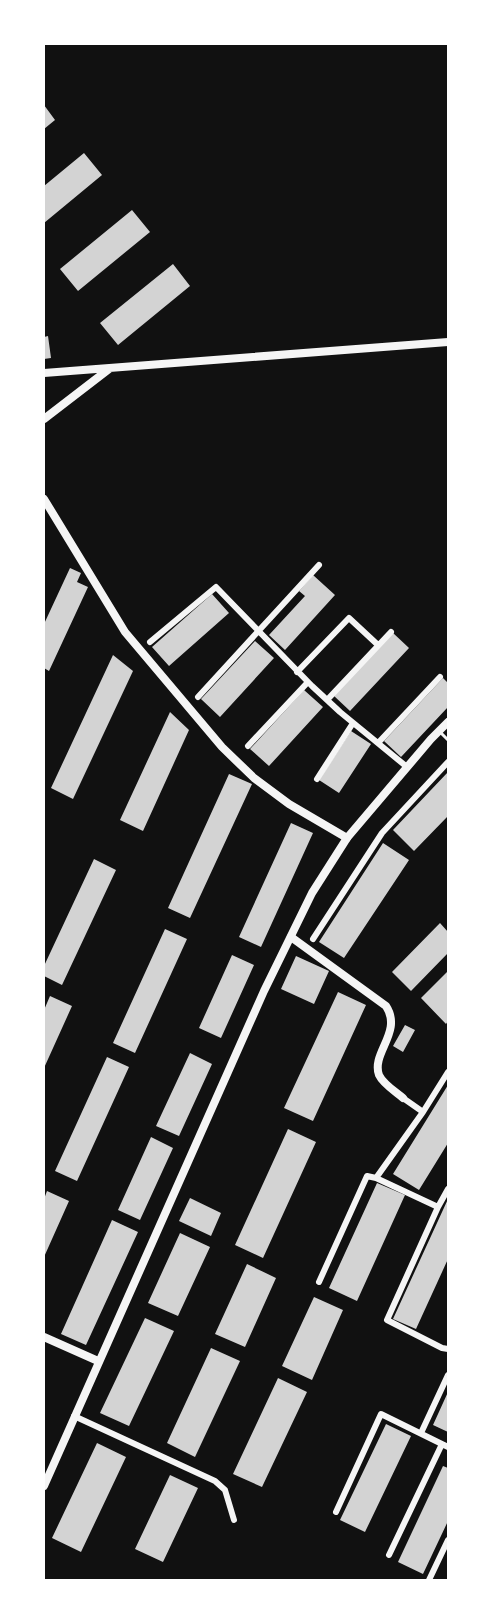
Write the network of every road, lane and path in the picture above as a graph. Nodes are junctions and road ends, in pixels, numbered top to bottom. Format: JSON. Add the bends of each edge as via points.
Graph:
{"nodes":[{"id":1,"x":448,"y":342,"type":"edge"},
{"id":2,"x":110,"y":368,"type":"junction"},
{"id":3,"x":44,"y":373,"type":"edge"},
{"id":4,"x":44,"y":419,"type":"edge"},
{"id":5,"x":44,"y":499,"type":"edge"},
{"id":6,"x":319,"y":565,"type":"dead end"},
{"id":7,"x":258,"y":631,"type":"junction"},
{"id":8,"x":390,"y":632,"type":"dead end"},
{"id":9,"x":150,"y":642,"type":"dead end"},
{"id":10,"x":378,"y":645,"type":"junction"},
{"id":11,"x":297,"y":672,"type":"junction"},
{"id":12,"x":440,"y":677,"type":"dead end"},
{"id":13,"x":308,"y":682,"type":"junction"},
{"id":14,"x":198,"y":698,"type":"dead end"},
{"id":15,"x":327,"y":700,"type":"junction"},
{"id":16,"x":448,"y":722,"type":"edge"},
{"id":17,"x":353,"y":723,"type":"junction"},
{"id":18,"x":439,"y":731,"type":"junction"},
{"id":19,"x":448,"y":740,"type":"edge"},
{"id":20,"x":378,"y":743,"type":"junction"},
{"id":21,"x":248,"y":746,"type":"dead end"},
{"id":22,"x":448,"y":762,"type":"edge"},
{"id":23,"x":407,"y":766,"type":"junction"},
{"id":24,"x":317,"y":779,"type":"dead end"},
{"id":25,"x":346,"y":837,"type":"junction"},
{"id":26,"x":291,"y":937,"type":"junction"},
{"id":27,"x":313,"y":939,"type":"dead end"},
{"id":28,"x":448,"y":1072,"type":"edge"},
{"id":29,"x":403,"y":1098,"type":"joint"},
{"id":30,"x":423,"y":1112,"type":"junction"},
{"id":31,"x":376,"y":1178,"type":"junction"},
{"id":32,"x":448,"y":1189,"type":"edge"},
{"id":33,"x":438,"y":1207,"type":"junction"},
{"id":34,"x":319,"y":1282,"type":"dead end"},
{"id":35,"x":44,"y":1337,"type":"edge"},
{"id":36,"x":448,"y":1349,"type":"edge"},
{"id":37,"x":98,"y":1361,"type":"junction"},
{"id":38,"x":448,"y":1375,"type":"edge"},
{"id":39,"x":74,"y":1416,"type":"junction"},
{"id":40,"x":421,"y":1433,"type":"junction"},
{"id":41,"x":445,"y":1445,"type":"edge"},
{"id":42,"x":44,"y":1486,"type":"edge"},
{"id":43,"x":336,"y":1512,"type":"dead end"},
{"id":44,"x":234,"y":1520,"type":"dead end"},
{"id":45,"x":448,"y":1540,"type":"edge"},
{"id":46,"x":389,"y":1555,"type":"dead end"},
{"id":47,"x":429,"y":1581,"type":"edge"}],
"edges":[{"from":1,"to":2,"type":"street"},
{"from":2,"to":3,"type":"street"},
{"from":2,"to":4,"type":"street"},
{"from":5,"to":25,"type":"street","via":[[124,632],[222,747],[289,804]]},
{"from":6,"to":7,"type":"street"},
{"from":7,"to":9,"type":"street","via":[[216,587]]},
{"from":7,"to":11,"type":"street"},
{"from":7,"to":14,"type":"street"},
{"from":8,"to":10,"type":"street"},
{"from":10,"to":11,"type":"street","via":[[349,618]]},
{"from":10,"to":15,"type":"street"},
{"from":11,"to":13,"type":"street"},
{"from":12,"to":20,"type":"street"},
{"from":13,"to":15,"type":"street"},
{"from":13,"to":21,"type":"street"},
{"from":15,"to":17,"type":"street"},
{"from":16,"to":18,"type":"main road"},
{"from":17,"to":20,"type":"street"},
{"from":17,"to":24,"type":"street"},
{"from":18,"to":19,"type":"lane"},
{"from":18,"to":23,"type":"main road"},
{"from":20,"to":23,"type":"street"},
{"from":22,"to":27,"type":"street","via":[[382,833]]},
{"from":23,"to":25,"type":"main road"},
{"from":25,"to":26,"type":"main road"},
{"from":26,"to":29,"type":"street","via":[[386,1006],[393,1016],[378,1072]]},
{"from":26,"to":37,"type":"main road"},
{"from":28,"to":30,"type":"street"},
{"from":29,"to":30,"type":"street"},
{"from":30,"to":31,"type":"street"},
{"from":31,"to":33,"type":"street"},
{"from":31,"to":34,"type":"street","via":[[367,1176]]},
{"from":32,"to":33,"type":"street"},
{"from":33,"to":36,"type":"street","via":[[387,1320]]},
{"from":35,"to":37,"type":"street"},
{"from":37,"to":39,"type":"main road"},
{"from":38,"to":40,"type":"street"},
{"from":39,"to":42,"type":"main road"},
{"from":39,"to":44,"type":"street","via":[[215,1481],[225,1490]]},
{"from":40,"to":41,"type":"street"},
{"from":40,"to":43,"type":"street","via":[[381,1414]]},
{"from":41,"to":46,"type":"street"},
{"from":45,"to":47,"type":"street"}]}
